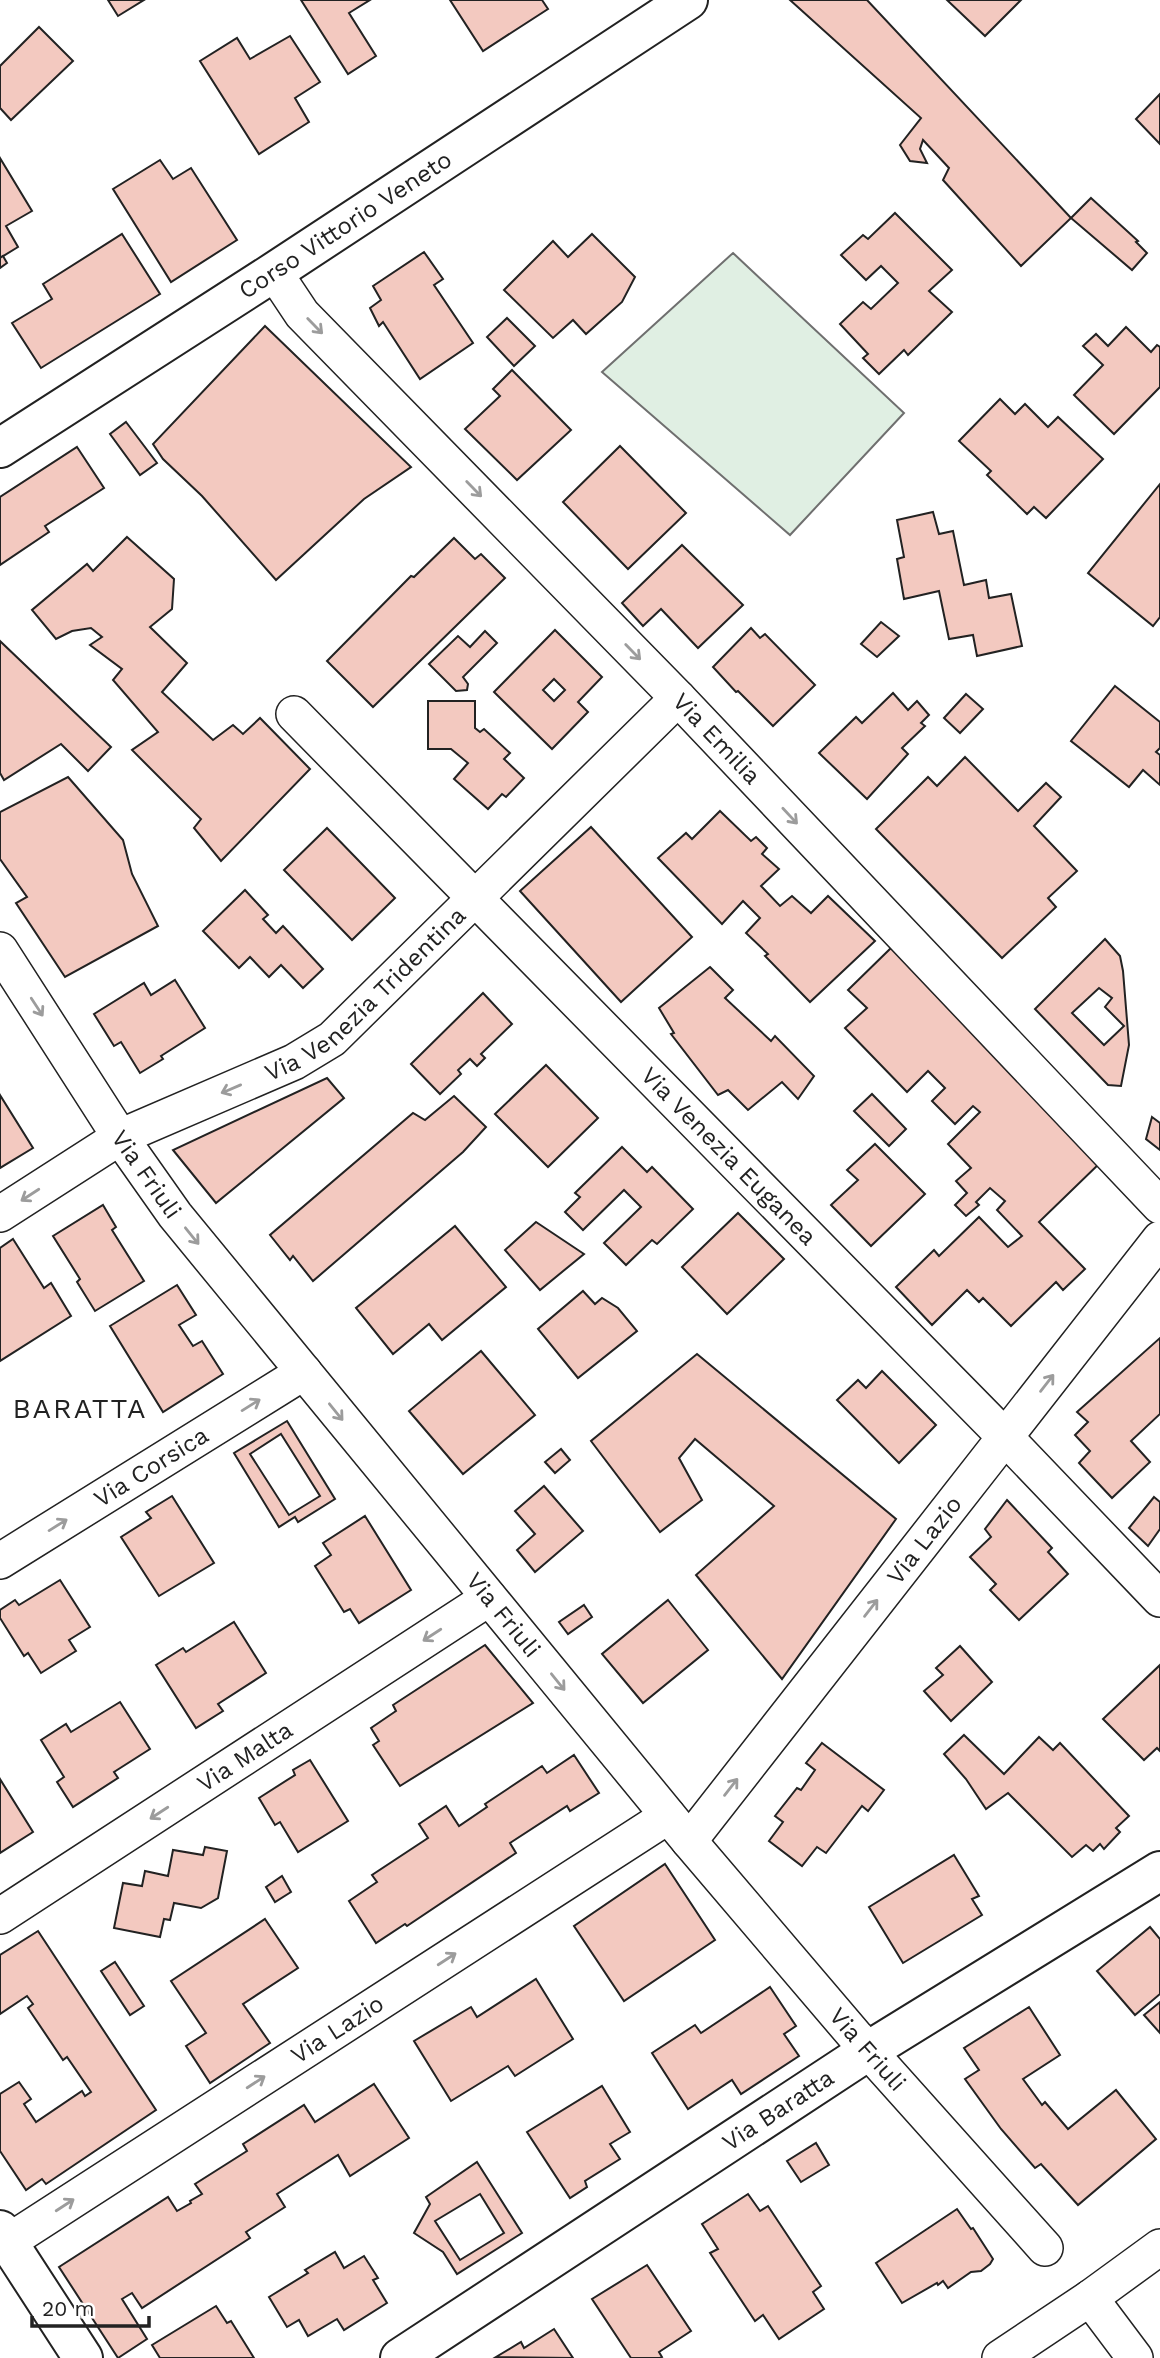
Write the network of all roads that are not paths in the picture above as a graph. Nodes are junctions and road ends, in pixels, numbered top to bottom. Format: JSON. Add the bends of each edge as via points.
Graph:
{"nodes":[{"id":1,"x":688,"y":0,"type":"edge"},
{"id":2,"x":274,"y":272,"type":"junction"},
{"id":3,"x":0,"y":448,"type":"edge"},
{"id":4,"x":678,"y":698,"type":"junction"},
{"id":5,"x":294,"y":714,"type":"dead end"},
{"id":6,"x":474,"y":898,"type":"junction"},
{"id":7,"x":0,"y":950,"type":"edge"},
{"id":8,"x":120,"y":1137,"type":"junction"},
{"id":9,"x":1160,"y":1206,"type":"edge"},
{"id":10,"x":0,"y":1214,"type":"edge"},
{"id":11,"x":1160,"y":1239,"type":"edge"},
{"id":12,"x":303,"y":1372,"type":"junction"},
{"id":13,"x":1005,"y":1437,"type":"junction"},
{"id":14,"x":0,"y":1561,"type":"edge"},
{"id":15,"x":489,"y":1598,"type":"junction"},
{"id":16,"x":1160,"y":1599,"type":"edge"},
{"id":17,"x":679,"y":1829,"type":"junction"},
{"id":18,"x":1160,"y":1871,"type":"edge"},
{"id":19,"x":0,"y":1916,"type":"edge"},
{"id":20,"x":868,"y":2051,"type":"junction"},
{"id":21,"x":4,"y":2236,"type":"edge"},
{"id":22,"x":1160,"y":2247,"type":"edge"},
{"id":23,"x":1045,"y":2249,"type":"dead end"},
{"id":24,"x":1090,"y":2298,"type":"junction"},
{"id":25,"x":83,"y":2358,"type":"edge"},
{"id":26,"x":400,"y":2358,"type":"edge"},
{"id":27,"x":1000,"y":2358,"type":"edge"},
{"id":28,"x":1135,"y":2358,"type":"edge"}],
"edges":[{"from":1,"to":2,"type":"street","name":"Corso Vittorio Veneto"},
{"from":2,"to":3,"type":"street","name":"Corso Vittorio Veneto"},
{"from":2,"to":4,"type":"street","name":"Via Emilia","one_way":true,"via":[[302,314]]},
{"from":4,"to":6,"type":"street","name":"Via Venezia Tridentina"},
{"from":4,"to":9,"type":"street","name":"Via Emilia","one_way":true},
{"from":5,"to":6,"type":"street","name":"Via Venezia Euganea"},
{"from":6,"to":8,"type":"street","name":"Via Venezia Tridentina","one_way":true,"via":[[332,1039],[294,1062]]},
{"from":6,"to":13,"type":"street","name":"Via Venezia Euganea"},
{"from":7,"to":8,"type":"street","name":"Via Friuli","one_way":true},
{"from":8,"to":10,"type":"street","name":"Via Venezia Tridentina","one_way":true},
{"from":8,"to":12,"type":"street","name":"Via Friuli","one_way":true,"via":[[175,1215]]},
{"from":13,"to":11,"type":"street","name":"Via Lazio","one_way":true},
{"from":14,"to":12,"type":"street","name":"Via Corsica","one_way":true},
{"from":12,"to":15,"type":"street","name":"Via Friuli","one_way":true},
{"from":13,"to":16,"type":"street","name":"Via Venezia Euganea"},
{"from":17,"to":13,"type":"street","name":"Via Lazio","one_way":true},
{"from":15,"to":17,"type":"street","name":"Via Friuli","one_way":true},
{"from":15,"to":19,"type":"street","name":"Via Malta","one_way":true},
{"from":17,"to":20,"type":"street","name":"Via Friuli"},
{"from":21,"to":17,"type":"street","name":"Via Lazio","one_way":true},
{"from":18,"to":20,"type":"street","name":"Via Baratta"},
{"from":20,"to":23,"type":"street","name":"Via Friuli"},
{"from":20,"to":26,"type":"street","name":"Via Baratta"},
{"from":21,"to":25,"type":"street"},
{"from":22,"to":24,"type":"street"},
{"from":24,"to":27,"type":"street"},
{"from":24,"to":28,"type":"street"}]}
